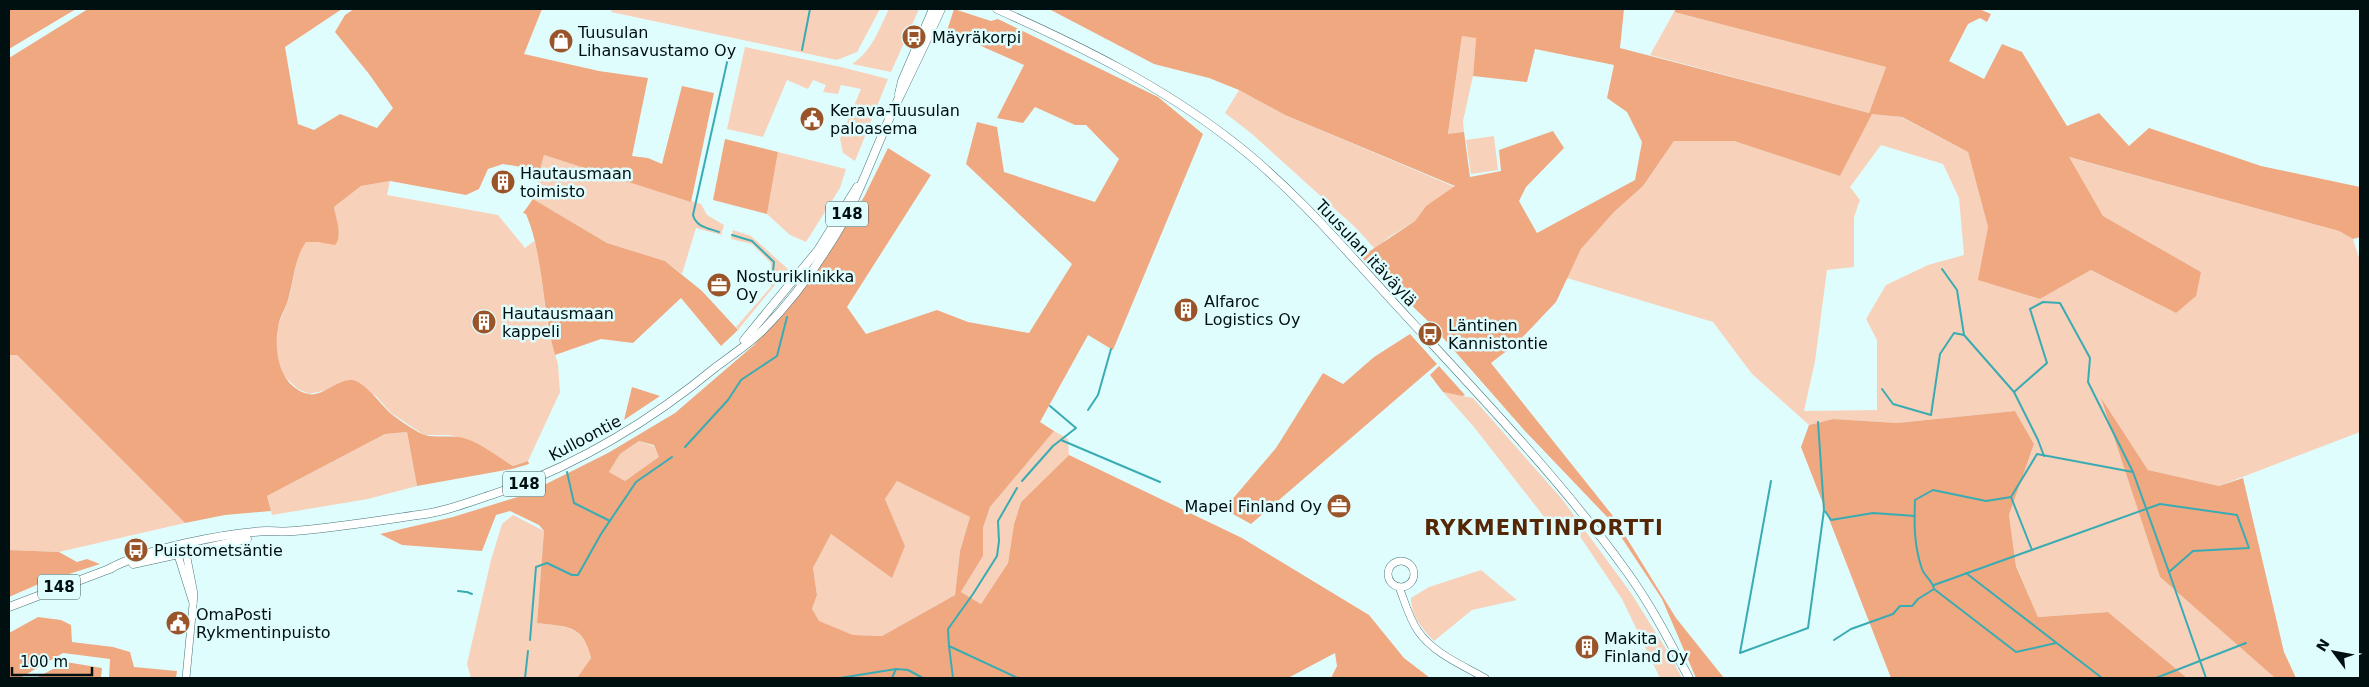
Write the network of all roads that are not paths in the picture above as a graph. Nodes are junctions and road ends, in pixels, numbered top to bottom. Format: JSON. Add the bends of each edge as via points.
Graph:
{"nodes":[{"id":1,"x":933,"y":9,"type":"edge"},
{"id":2,"x":942,"y":9,"type":"edge"},
{"id":3,"x":997,"y":9,"type":"edge"},
{"id":4,"x":898,"y":100,"type":"junction"},
{"id":5,"x":181,"y":549,"type":"junction"},
{"id":6,"x":1408,"y":585,"type":"junction"},
{"id":7,"x":1399,"y":587,"type":"junction"},
{"id":8,"x":1405,"y":601,"type":"junction"},
{"id":9,"x":9,"y":607,"type":"edge"},
{"id":10,"x":186,"y":678,"type":"edge"},
{"id":11,"x":1485,"y":678,"type":"edge"},
{"id":12,"x":1689,"y":678,"type":"edge"}],
"edges":[{"from":1,"to":4,"type":"main road","name":"Kulloontie","number":"148","via":[[902,81]]},
{"from":2,"to":4,"type":"main road","name":"Kulloontie","number":"148"},
{"from":3,"to":12,"type":"main road","name":"Tuusulan itäväylä","via":[[1071,42],[1140,79],[1233,142],[1290,193],[1423,334],[1580,510],[1628,572]]},
{"from":4,"to":5,"type":"main road","name":"Kulloontie","number":"148","via":[[857,196],[824,254],[763,330],[667,406],[622,436],[519,486],[467,504],[425,514]]},
{"from":5,"to":9,"type":"main road","name":"Kulloontie","number":"148","via":[[122,562]]},
{"from":5,"to":10,"type":"street","via":[[194,606]]},
{"from":6,"to":7,"type":"street"},
{"from":6,"to":7,"type":"street","via":[[1414,579],[1413,566],[1398,560],[1390,565],[1388,574],[1391,583]]},
{"from":6,"to":8,"type":"street"},
{"from":7,"to":8,"type":"street"},
{"from":8,"to":11,"type":"street","via":[[1418,630],[1430,645]]}]}
